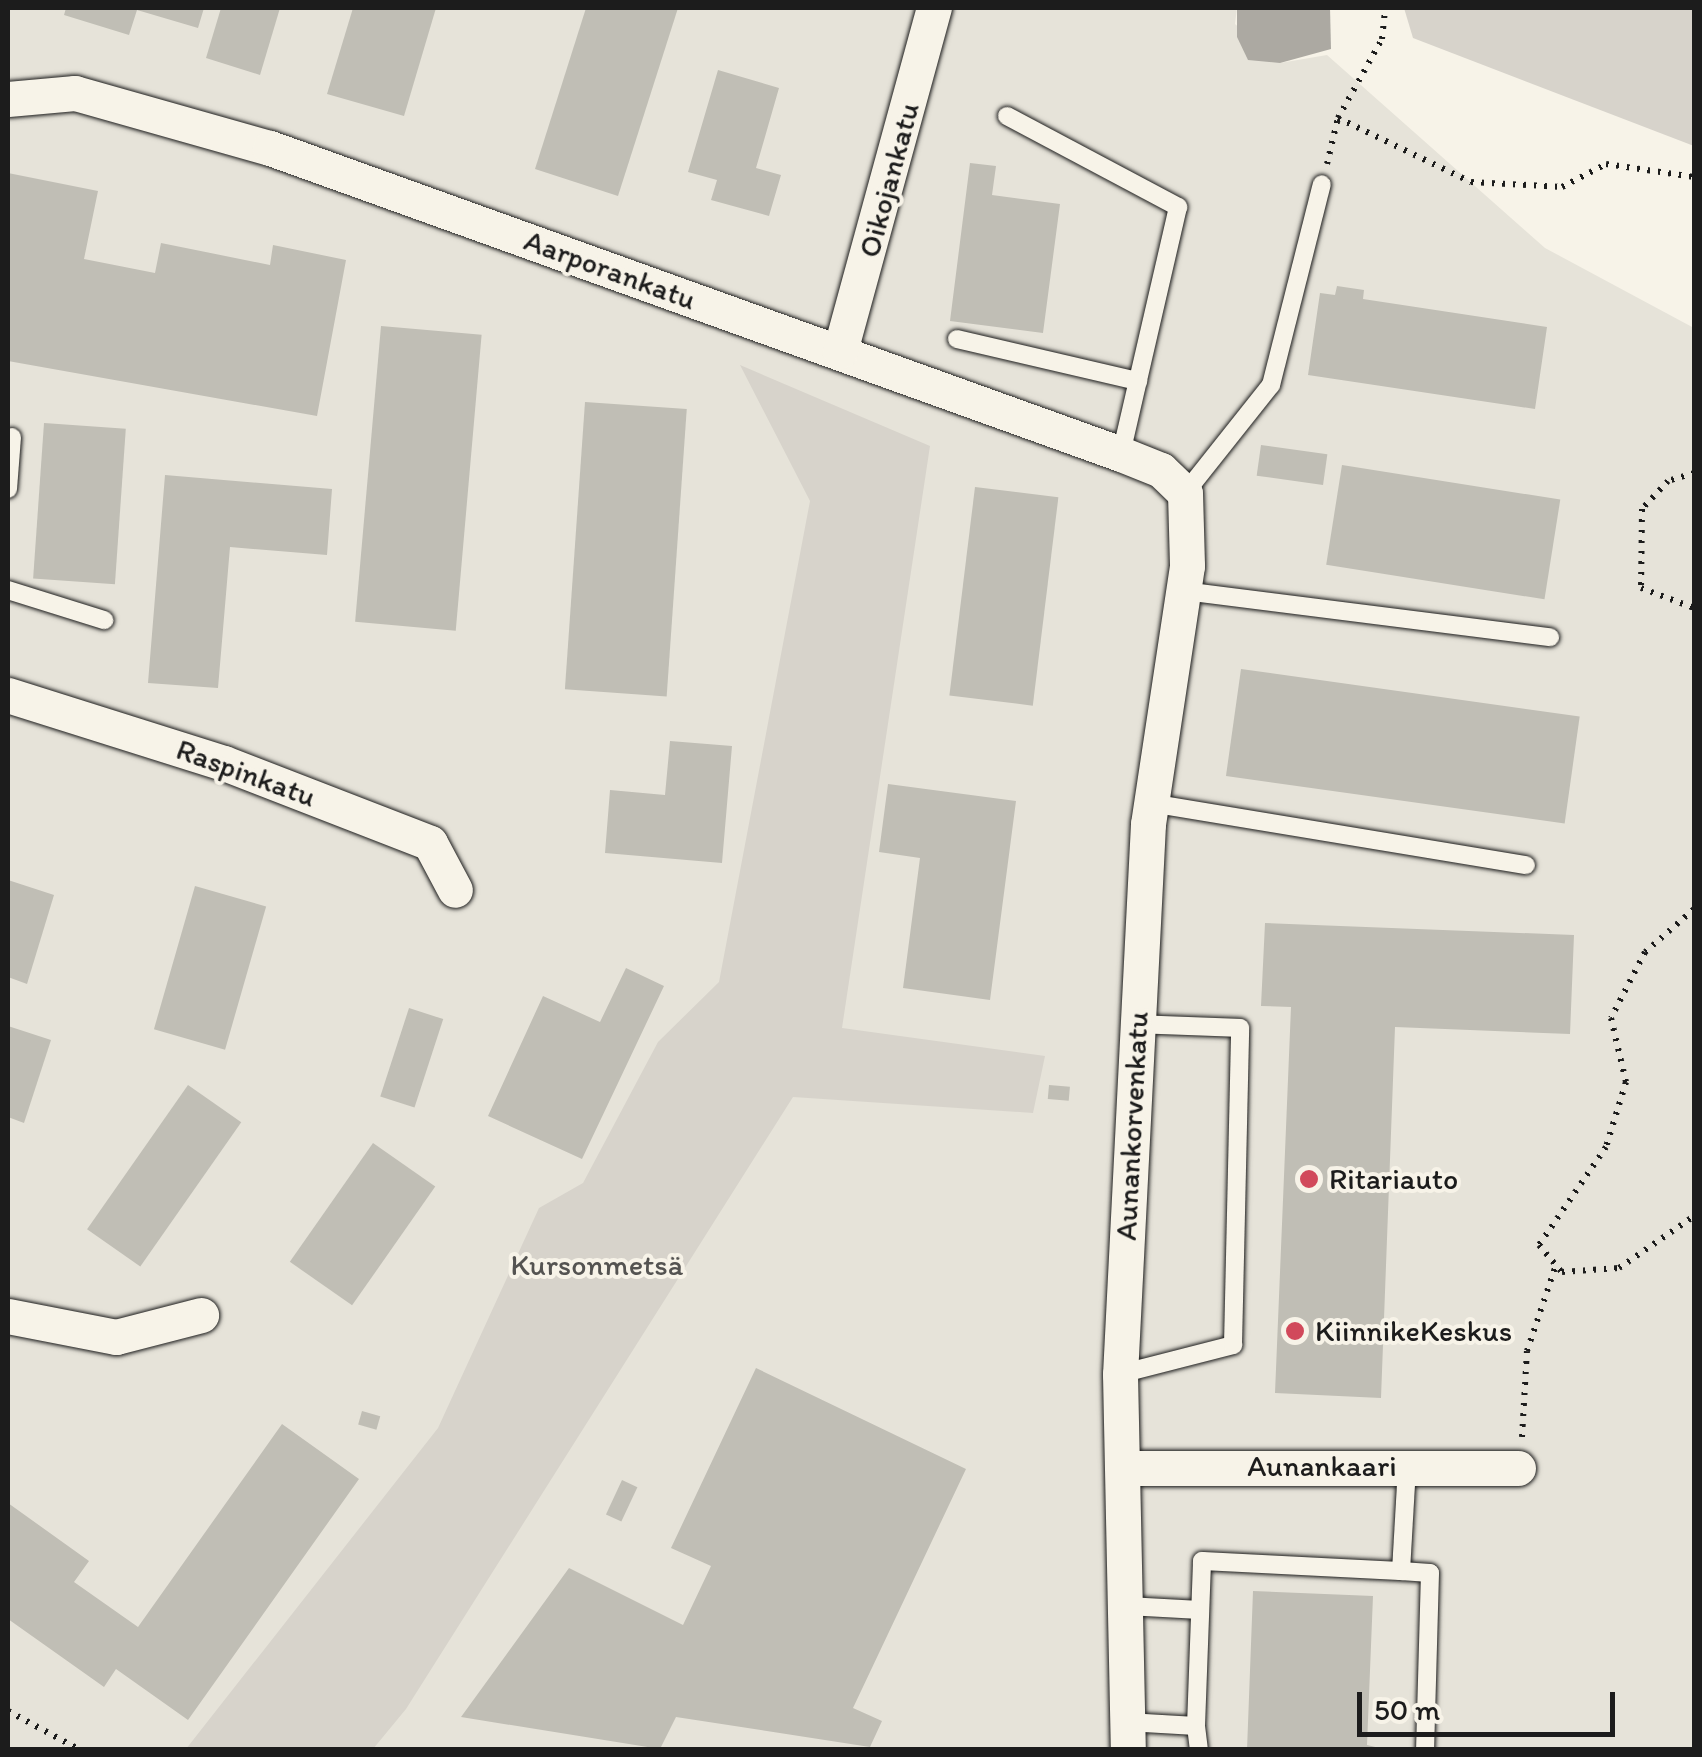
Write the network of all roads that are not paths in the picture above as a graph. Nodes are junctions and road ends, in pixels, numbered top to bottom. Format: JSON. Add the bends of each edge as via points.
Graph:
{"nodes":[{"id":1,"x":934,"y":8,"type":"edge"},
{"id":2,"x":8,"y":99,"type":"edge"},
{"id":3,"x":1007,"y":116,"type":"dead end"},
{"id":4,"x":1322,"y":184,"type":"road end"},
{"id":5,"x":956,"y":339,"type":"dead end"},
{"id":6,"x":840,"y":351,"type":"junction"},
{"id":7,"x":1138,"y":380,"type":"junction"},
{"id":8,"x":12,"y":437,"type":"dead end"},
{"id":9,"x":1122,"y":454,"type":"junction"},
{"id":10,"x":8,"y":490,"type":"edge"},
{"id":11,"x":1188,"y":499,"type":"junction"},
{"id":12,"x":8,"y":590,"type":"edge"},
{"id":13,"x":1184,"y":591,"type":"junction"},
{"id":14,"x":104,"y":620,"type":"dead end"},
{"id":15,"x":1550,"y":637,"type":"dead end"},
{"id":16,"x":8,"y":695,"type":"edge"},
{"id":17,"x":1151,"y":803,"type":"junction"},
{"id":18,"x":1526,"y":864,"type":"dead end"},
{"id":19,"x":455,"y":890,"type":"dead end"},
{"id":20,"x":1136,"y":1024,"type":"junction"},
{"id":21,"x":201,"y":1315,"type":"dead end"},
{"id":22,"x":8,"y":1316,"type":"edge"},
{"id":23,"x":1120,"y":1374,"type":"junction"},
{"id":24,"x":1407,"y":1465,"type":"junction"},
{"id":25,"x":1126,"y":1468,"type":"junction"},
{"id":26,"x":1518,"y":1468,"type":"road end"},
{"id":27,"x":1401,"y":1572,"type":"junction"},
{"id":28,"x":1127,"y":1606,"type":"junction"},
{"id":29,"x":1200,"y":1610,"type":"junction"},
{"id":30,"x":1196,"y":1726,"type":"junction"},
{"id":31,"x":1128,"y":1736,"type":"edge"},
{"id":32,"x":1199,"y":1750,"type":"edge"},
{"id":33,"x":1426,"y":1750,"type":"edge"}],
"edges":[{"from":1,"to":6,"type":"street","name":"Oikojankatu"},
{"from":2,"to":6,"type":"street","name":"Aarporankatu","via":[[75,93],[270,148]]},
{"from":3,"to":7,"type":"lane","via":[[1178,207]]},
{"from":4,"to":11,"type":"lane","via":[[1271,385]]},
{"from":5,"to":7,"type":"lane"},
{"from":6,"to":9,"type":"street","name":"Aarporankatu"},
{"from":7,"to":9,"type":"lane"},
{"from":8,"to":10,"type":"lane"},
{"from":9,"to":11,"type":"street","name":"Aarporankatu","via":[[1161,470]]},
{"from":11,"to":13,"type":"street","name":"Aunankorvenkatu"},
{"from":12,"to":14,"type":"lane"},
{"from":13,"to":15,"type":"lane"},
{"from":13,"to":17,"type":"street","name":"Aunankorvenkatu"},
{"from":16,"to":19,"type":"street","name":"Raspinkatu","via":[[224,763],[430,843]]},
{"from":17,"to":18,"type":"lane"},
{"from":17,"to":20,"type":"street","name":"Aunankorvenkatu"},
{"from":20,"to":23,"type":"street","name":"Aunankorvenkatu"},
{"from":20,"to":23,"type":"lane","via":[[1240,1028],[1232,1345]]},
{"from":21,"to":22,"type":"street","via":[[116,1338]]},
{"from":23,"to":25,"type":"street","name":"Aunankorvenkatu"},
{"from":24,"to":25,"type":"street","name":"Aunankaari"},
{"from":24,"to":26,"type":"street","name":"Aunankaari"},
{"from":24,"to":27,"type":"lane"},
{"from":25,"to":28,"type":"street","name":"Aunankorvenkatu"},
{"from":27,"to":29,"type":"lane","via":[[1202,1561]]},
{"from":27,"to":33,"type":"lane","via":[[1430,1573]]},
{"from":28,"to":29,"type":"lane"},
{"from":28,"to":31,"type":"street","name":"Aunankorvenkatu"},
{"from":29,"to":30,"type":"lane"},
{"from":30,"to":31,"type":"lane"},
{"from":30,"to":32,"type":"lane"}]}
